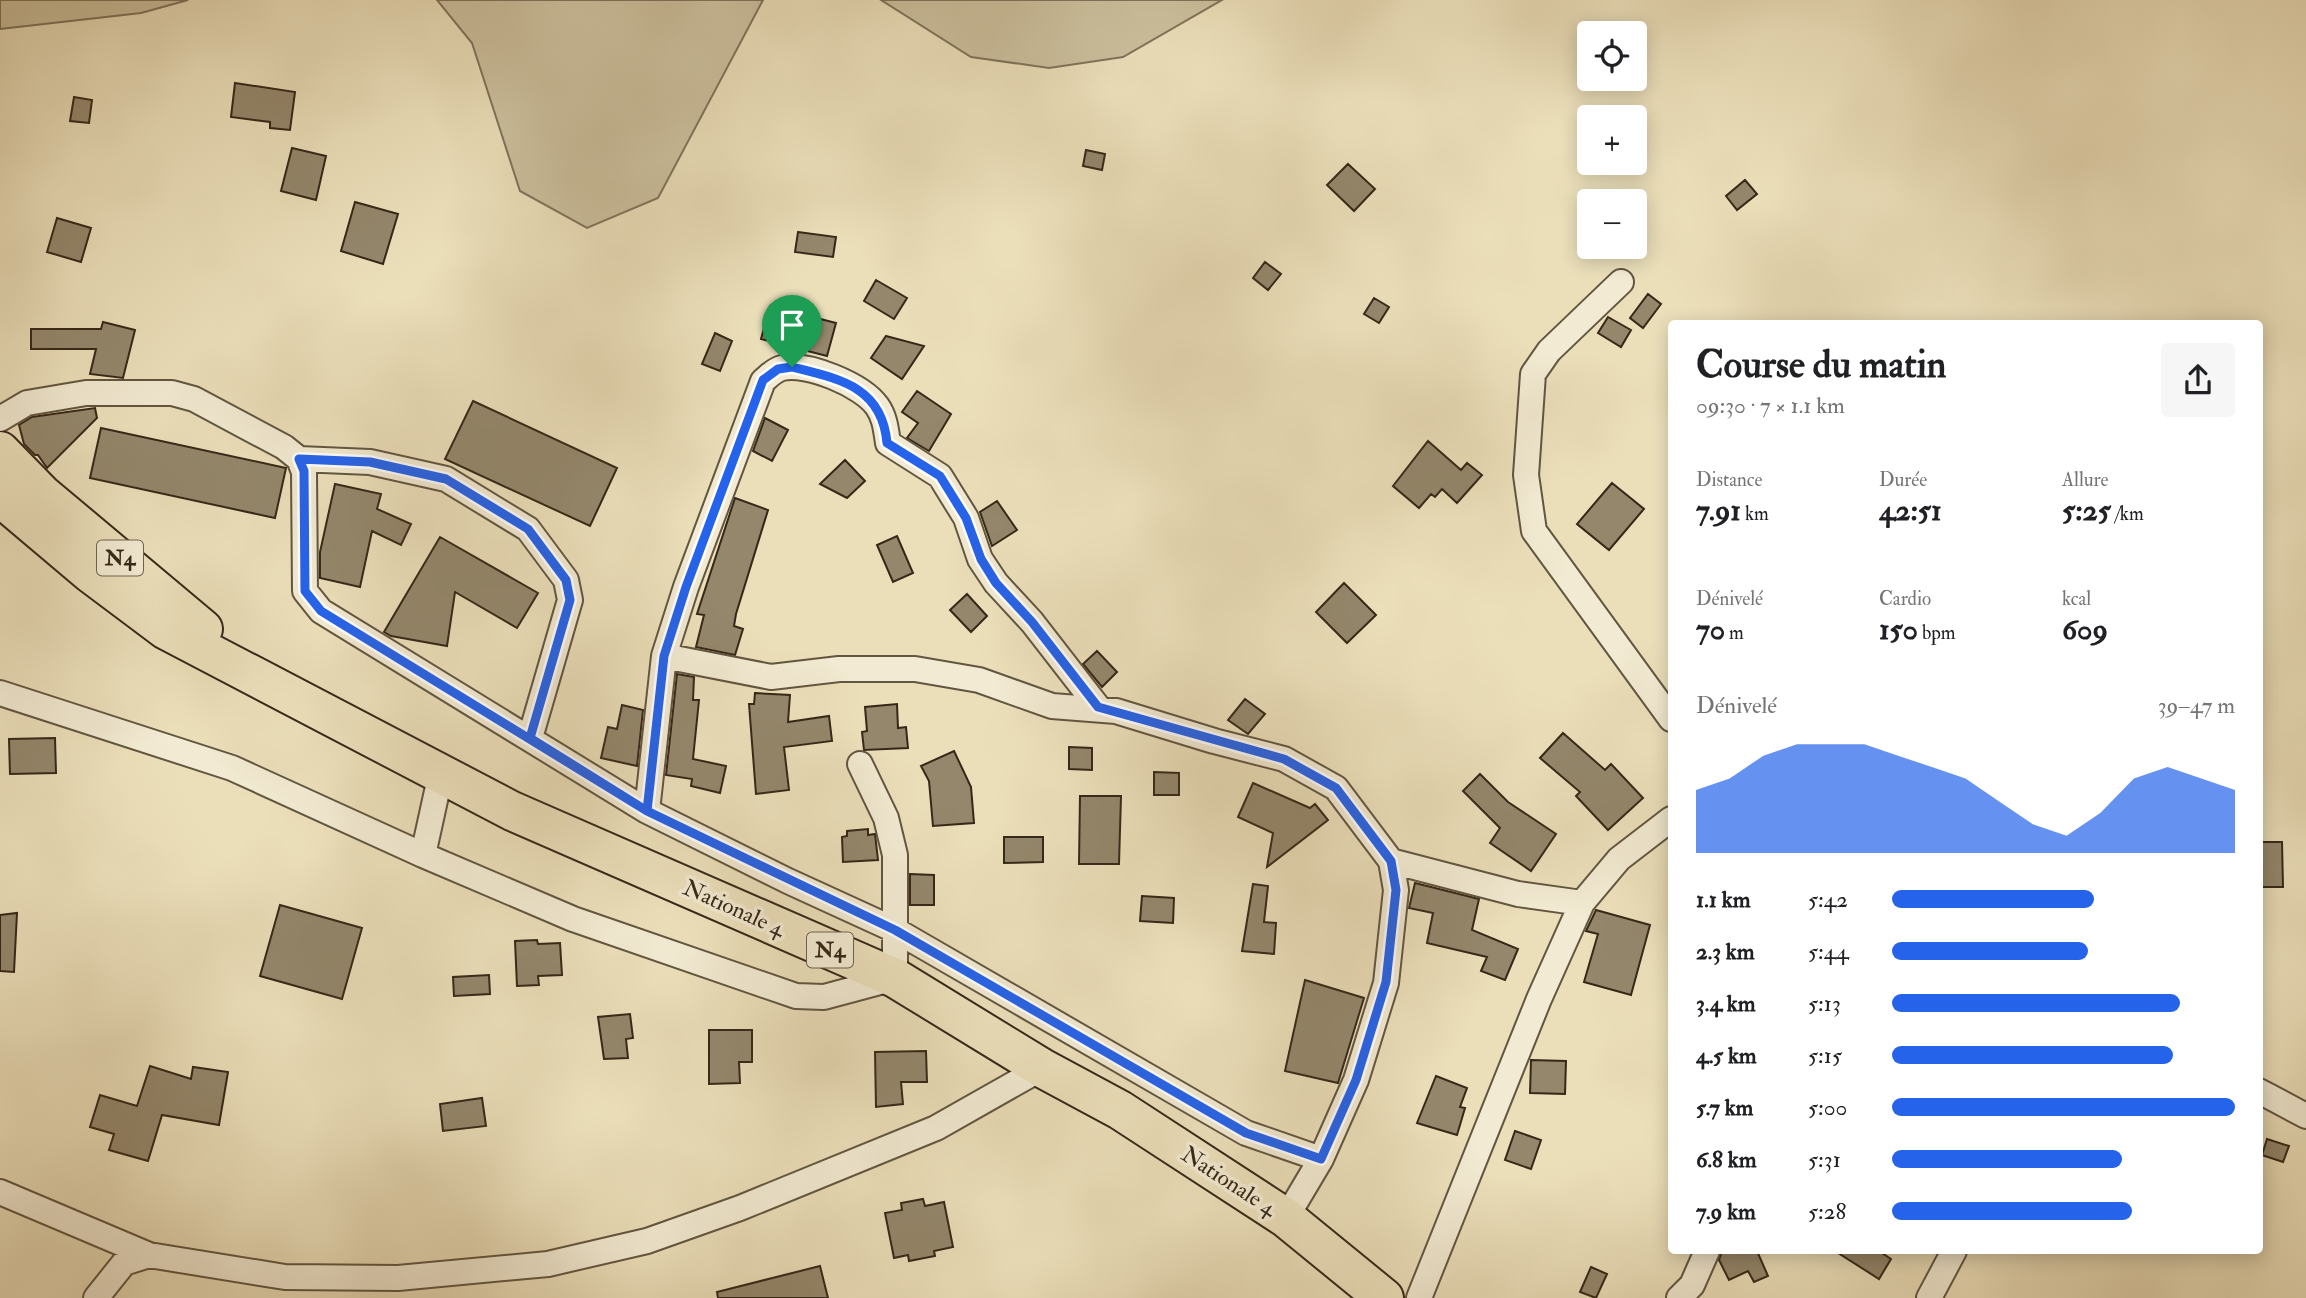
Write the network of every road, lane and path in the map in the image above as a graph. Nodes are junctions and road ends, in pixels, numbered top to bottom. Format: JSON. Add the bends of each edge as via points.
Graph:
{"nodes":[{"id":1,"x":1621,"y":282,"type":"dead end"},
{"id":2,"x":0,"y":419,"type":"edge"},
{"id":3,"x":0,"y":452,"type":"edge"},
{"id":4,"x":299,"y":459,"type":"junction"},
{"id":5,"x":0,"y":498,"type":"edge"},
{"id":6,"x":664,"y":656,"type":"junction"},
{"id":7,"x":238,"y":666,"type":"junction"},
{"id":8,"x":0,"y":693,"type":"edge"},
{"id":9,"x":1098,"y":707,"type":"junction"},
{"id":10,"x":1668,"y":715,"type":"edge"},
{"id":11,"x":530,"y":738,"type":"junction"},
{"id":12,"x":860,"y":764,"type":"dead end"},
{"id":13,"x":441,"y":773,"type":"junction"},
{"id":14,"x":647,"y":811,"type":"junction"},
{"id":15,"x":1668,"y":820,"type":"edge"},
{"id":16,"x":423,"y":855,"type":"junction"},
{"id":17,"x":1391,"y":861,"type":"junction"},
{"id":18,"x":1582,"y":903,"type":"junction"},
{"id":19,"x":895,"y":930,"type":"junction"},
{"id":20,"x":895,"y":978,"type":"junction"},
{"id":21,"x":1042,"y":1068,"type":"junction"},
{"id":22,"x":2263,"y":1093,"type":"edge"},
{"id":23,"x":2306,"y":1116,"type":"edge"},
{"id":24,"x":1321,"y":1159,"type":"junction"},
{"id":25,"x":0,"y":1192,"type":"edge"},
{"id":26,"x":1286,"y":1218,"type":"junction"},
{"id":27,"x":1706,"y":1254,"type":"edge"},
{"id":28,"x":1952,"y":1254,"type":"edge"},
{"id":29,"x":149,"y":1255,"type":"junction"},
{"id":30,"x":96,"y":1298,"type":"edge"},
{"id":31,"x":1384,"y":1298,"type":"edge"},
{"id":32,"x":1419,"y":1298,"type":"edge"},
{"id":33,"x":1679,"y":1298,"type":"edge"},
{"id":34,"x":1928,"y":1298,"type":"edge"}],
"edges":[{"from":1,"to":10,"type":"street","via":[[1549,351],[1533,374],[1528,496],[1534,531]]},
{"from":2,"to":4,"type":"street","via":[[27,403],[86,393],[172,393],[194,398]]},
{"from":3,"to":7,"type":"highway","name":"Nationale 4","number":"N4","via":[[42,494],[192,618]]},
{"from":4,"to":11,"type":"street","via":[[304,471],[305,591],[321,611]]},
{"from":4,"to":11,"type":"street","via":[[370,462],[446,479],[528,529],[566,580],[570,600]]},
{"from":5,"to":7,"type":"highway","name":"Nationale 4","number":"N4","via":[[166,630]]},
{"from":6,"to":9,"type":"street","via":[[771,677],[839,669],[915,669],[979,680],[1052,706]]},
{"from":6,"to":9,"type":"street","via":[[763,380],[778,369],[792,367],[842,379],[876,404],[887,443],[940,476],[966,518],[981,559],[996,583]]},
{"from":6,"to":14,"type":"street"},
{"from":7,"to":13,"type":"highway","name":"Nationale 4","number":"N4"},
{"from":8,"to":16,"type":"street","via":[[232,768]]},
{"from":9,"to":17,"type":"street","via":[[1284,759],[1336,788]]},
{"from":11,"to":14,"type":"street"},
{"from":12,"to":19,"type":"street","via":[[886,818],[895,855]]},
{"from":13,"to":16,"type":"street"},
{"from":13,"to":20,"type":"highway","name":"Nationale 4","number":"N4","via":[[512,811]]},
{"from":14,"to":19,"type":"street"},
{"from":15,"to":18,"type":"street","via":[[1619,859]]},
{"from":16,"to":20,"type":"street","via":[[573,919],[771,990],[824,997]]},
{"from":17,"to":18,"type":"street","via":[[1518,894]]},
{"from":17,"to":24,"type":"street","via":[[1396,890],[1386,982],[1356,1080]]},
{"from":18,"to":32,"type":"street"},
{"from":19,"to":20,"type":"street"},
{"from":19,"to":24,"type":"street","via":[[1246,1133]]},
{"from":20,"to":21,"type":"highway","name":"Nationale 4","number":"N4"},
{"from":21,"to":26,"type":"highway","name":"Nationale 4","number":"N4","via":[[1120,1110]]},
{"from":21,"to":29,"type":"street","via":[[936,1128],[740,1208],[647,1241],[548,1264],[398,1278],[285,1277]]},
{"from":22,"to":23,"type":"street"},
{"from":24,"to":26,"type":"street"},
{"from":25,"to":29,"type":"street"},
{"from":26,"to":31,"type":"highway","name":"Nationale 4","number":"N4"},
{"from":27,"to":33,"type":"street","via":[[1692,1285]]},
{"from":28,"to":34,"type":"street"},
{"from":29,"to":30,"type":"street","via":[[124,1263]]}]}
